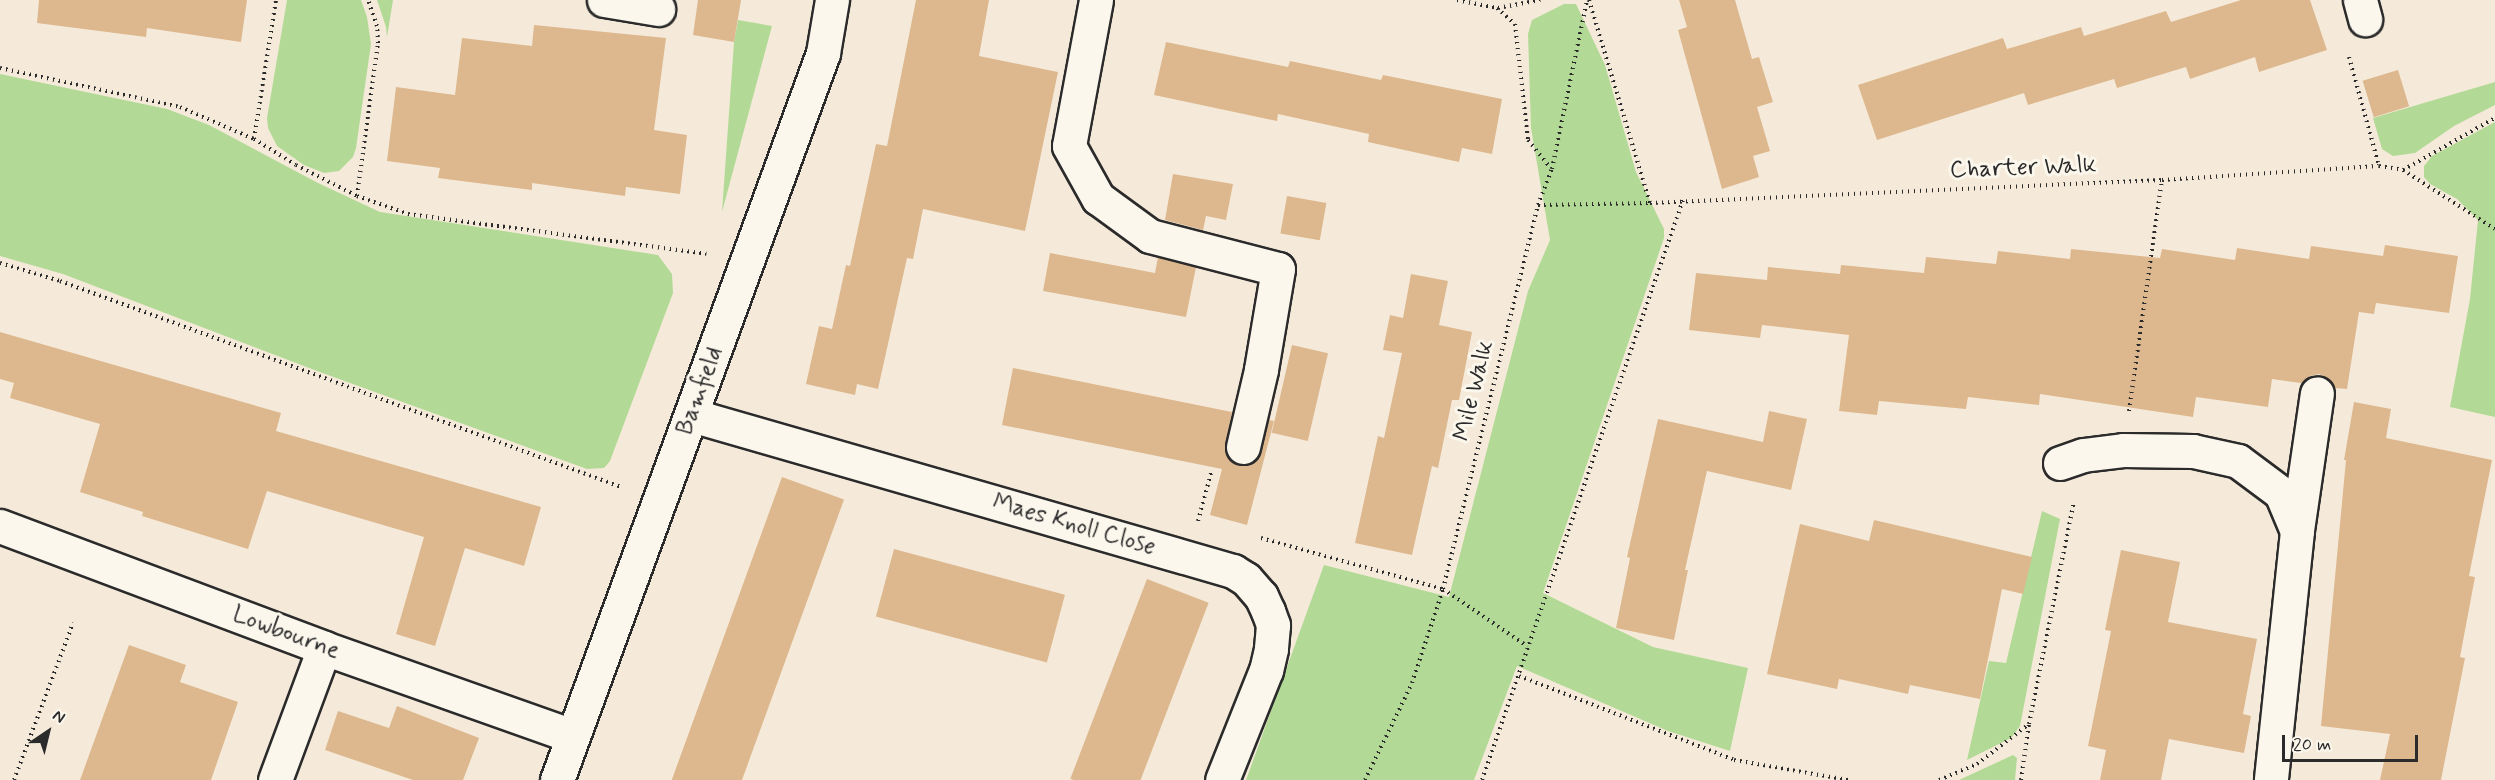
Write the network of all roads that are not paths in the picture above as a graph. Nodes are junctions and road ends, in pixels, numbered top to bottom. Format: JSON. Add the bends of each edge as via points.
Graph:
{"nodes":[{"id":1,"x":604,"y":0,"type":"edge"},
{"id":2,"x":832,"y":0,"type":"edge"},
{"id":3,"x":1096,"y":0,"type":"edge"},
{"id":4,"x":658,"y":9,"type":"dead end"},
{"id":5,"x":2317,"y":393,"type":"dead end"},
{"id":6,"x":691,"y":415,"type":"junction"},
{"id":7,"x":1244,"y":447,"type":"dead end"},
{"id":8,"x":2072,"y":459,"type":"road end"},
{"id":9,"x":0,"y":526,"type":"edge"},
{"id":10,"x":2297,"y":531,"type":"junction"},
{"id":11,"x":324,"y":648,"type":"junction"},
{"id":12,"x":573,"y":736,"type":"junction"},
{"id":13,"x":274,"y":780,"type":"edge"},
{"id":14,"x":557,"y":780,"type":"edge"},
{"id":15,"x":1222,"y":780,"type":"edge"},
{"id":16,"x":2271,"y":780,"type":"edge"}],
"edges":[{"from":1,"to":4,"type":"street"},
{"from":2,"to":6,"type":"street","name":"Bamfield","via":[[823,53]]},
{"from":3,"to":7,"type":"street","via":[[1070,146],[1098,198],[1150,236],[1278,269]]},
{"from":5,"to":10,"type":"street"},
{"from":6,"to":12,"type":"street","name":"Bamfield"},
{"from":6,"to":15,"type":"street","name":"Maes Knoll Close","via":[[1233,571],[1246,579],[1261,596],[1273,625],[1266,670]]},
{"from":8,"to":10,"type":"street","via":[[2123,450],[2193,451],[2238,461],[2281,493]]},
{"from":9,"to":11,"type":"street","name":"Lowbourne"},
{"from":10,"to":16,"type":"street"},
{"from":11,"to":12,"type":"street","name":"Lowbourne"},
{"from":11,"to":13,"type":"street"},
{"from":12,"to":14,"type":"street","name":"Bamfield"}]}
